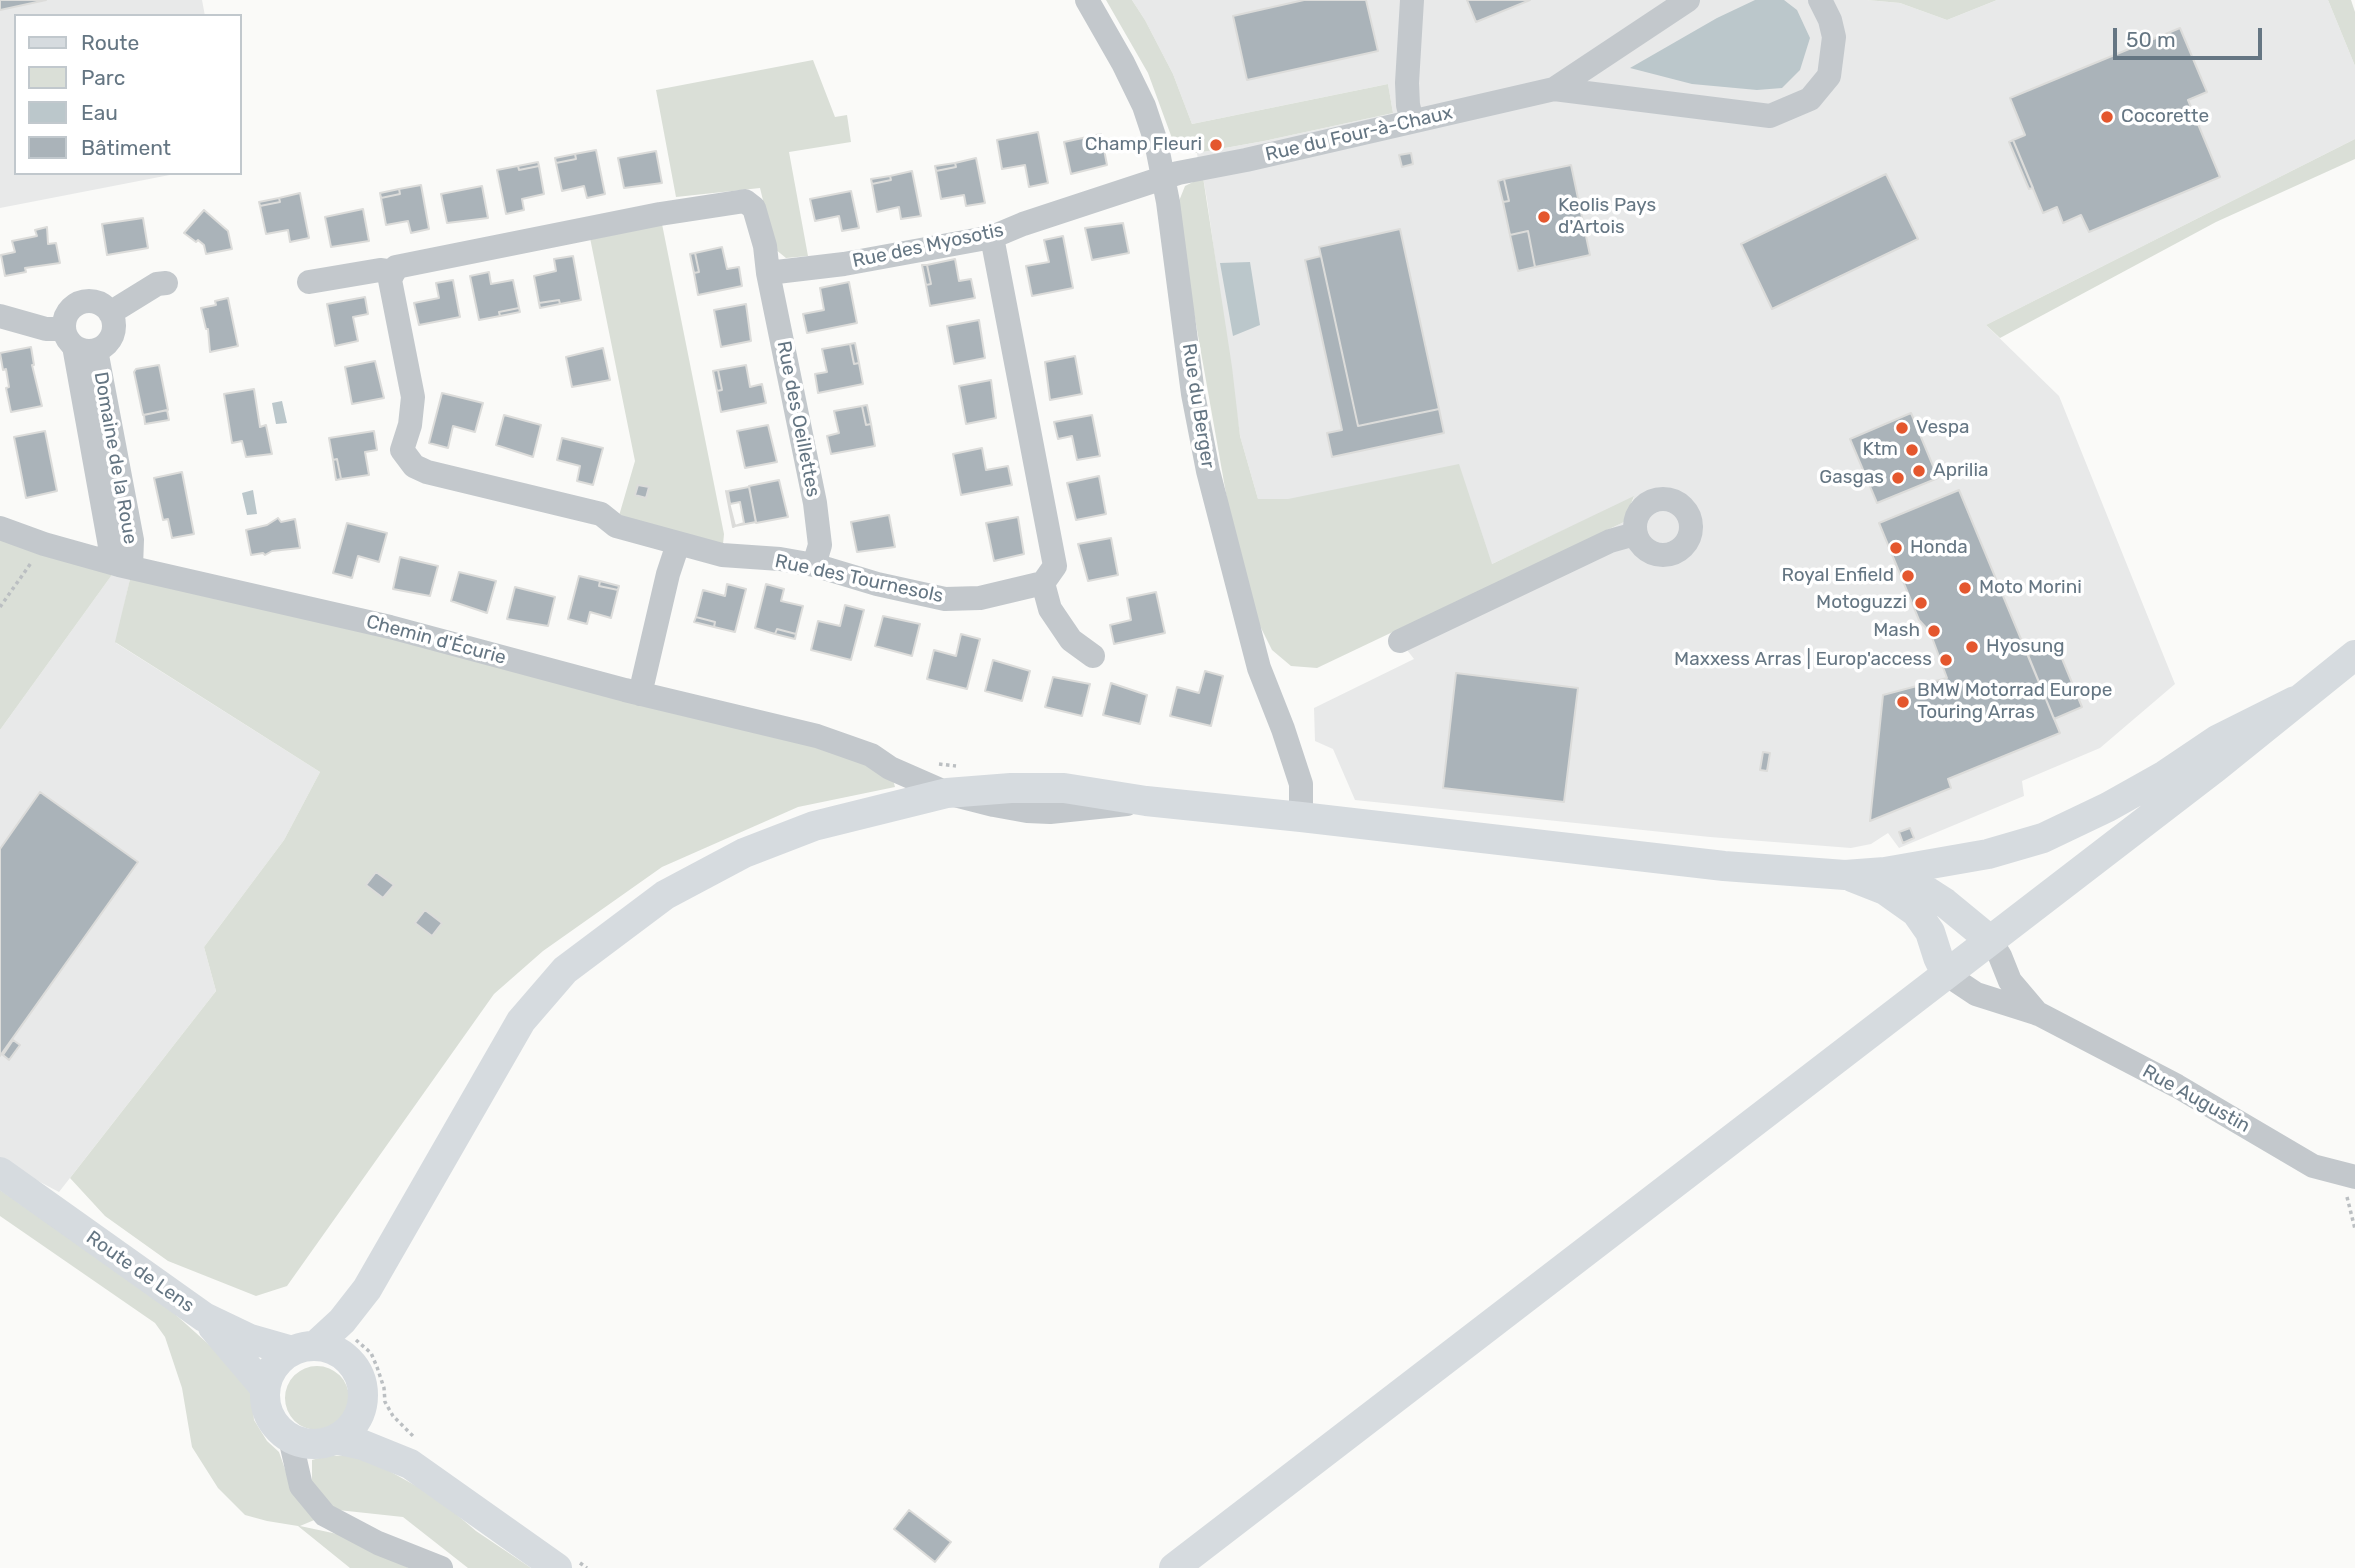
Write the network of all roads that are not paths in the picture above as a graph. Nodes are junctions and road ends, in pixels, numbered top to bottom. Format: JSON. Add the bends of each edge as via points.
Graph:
{"nodes":[{"id":1,"x":1087,"y":0,"type":"edge"},
{"id":2,"x":1412,"y":0,"type":"edge"},
{"id":3,"x":1688,"y":0,"type":"edge"},
{"id":4,"x":1820,"y":0,"type":"edge"},
{"id":5,"x":1554,"y":89,"type":"junction"},
{"id":6,"x":1412,"y":121,"type":"junction"},
{"id":7,"x":1164,"y":179,"type":"junction"},
{"id":8,"x":992,"y":237,"type":"junction"},
{"id":9,"x":395,"y":270,"type":"junction"},
{"id":10,"x":768,"y":273,"type":"junction"},
{"id":11,"x":309,"y":282,"type":"dead end"},
{"id":12,"x":166,"y":283,"type":"dead end"},
{"id":13,"x":110,"y":313,"type":"junction"},
{"id":14,"x":0,"y":316,"type":"edge"},
{"id":15,"x":78,"y":342,"type":"junction"},
{"id":16,"x":0,"y":528,"type":"edge"},
{"id":17,"x":1635,"y":534,"type":"dead end"},
{"id":18,"x":678,"y":544,"type":"junction"},
{"id":19,"x":107,"y":560,"type":"junction"},
{"id":20,"x":814,"y":565,"type":"junction"},
{"id":21,"x":131,"y":567,"type":"junction"},
{"id":22,"x":1043,"y":583,"type":"junction"},
{"id":23,"x":1400,"y":641,"type":"dead end"},
{"id":24,"x":2355,"y":655,"type":"edge"},
{"id":25,"x":1093,"y":656,"type":"dead end"},
{"id":26,"x":640,"y":694,"type":"junction"},
{"id":27,"x":2295,"y":701,"type":"junction"},
{"id":28,"x":881,"y":762,"type":"junction"},
{"id":29,"x":947,"y":793,"type":"junction"},
{"id":30,"x":887,"y":807,"type":"junction"},
{"id":31,"x":1301,"y":817,"type":"junction"},
{"id":32,"x":1885,"y":872,"type":"junction"},
{"id":33,"x":1845,"y":875,"type":"junction"},
{"id":34,"x":1990,"y":940,"type":"junction"},
{"id":35,"x":1946,"y":974,"type":"junction"},
{"id":36,"x":2039,"y":1014,"type":"junction"},
{"id":37,"x":0,"y":1172,"type":"edge"},
{"id":38,"x":2349,"y":1175,"type":"edge"},
{"id":39,"x":204,"y":1317,"type":"junction"},
{"id":40,"x":314,"y":1342,"type":"junction"},
{"id":41,"x":265,"y":1388,"type":"junction"},
{"id":42,"x":363,"y":1394,"type":"junction"},
{"id":43,"x":290,"y":1438,"type":"junction"},
{"id":44,"x":335,"y":1439,"type":"junction"},
{"id":45,"x":416,"y":1454,"type":"junction"},
{"id":46,"x":566,"y":1564,"type":"edge"},
{"id":47,"x":441,"y":1568,"type":"edge"},
{"id":48,"x":1174,"y":1568,"type":"edge"}],
"edges":[{"from":1,"to":7,"type":"street","name":"Rue du Berger","via":[[1144,106]]},
{"from":2,"to":6,"type":"street","via":[[1408,105]]},
{"from":3,"to":5,"type":"street","name":"Rue du Four-à-Chaux"},
{"from":4,"to":5,"type":"street","name":"Rue du Four-à-Chaux","via":[[1834,37],[1829,76],[1810,99],[1770,116]]},
{"from":5,"to":6,"type":"street","name":"Rue du Four-à-Chaux"},
{"from":6,"to":7,"type":"street","name":"Rue du Four-à-Chaux"},
{"from":7,"to":8,"type":"street","name":"Rue des Myosotis"},
{"from":7,"to":31,"type":"street","name":"Rue du Berger","via":[[1208,471],[1259,668],[1300,784]]},
{"from":8,"to":10,"type":"street","name":"Rue des Myosotis"},
{"from":8,"to":22,"type":"street","via":[[1055,566]]},
{"from":9,"to":10,"type":"street","name":"Rue des Oeillettes","via":[[660,214],[745,201],[754,208]]},
{"from":9,"to":11,"type":"street","name":"Rue des Oeillettes"},
{"from":9,"to":18,"type":"street","name":"Rue des Tournesols","via":[[390,280],[413,397],[402,450],[414,466],[601,514],[616,526]]},
{"from":10,"to":20,"type":"street","name":"Rue des Oeillettes","via":[[815,503],[820,545]]},
{"from":12,"to":13,"type":"street"},
{"from":13,"to":15,"type":"street","via":[[112,335],[103,346]]},
{"from":13,"to":15,"type":"street","via":[[97,302],[80,302],[68,313]]},
{"from":14,"to":15,"type":"street"},
{"from":15,"to":19,"type":"street","via":[[110,546]]},
{"from":15,"to":21,"type":"street","name":"Domaine de la Roue","via":[[132,540]]},
{"from":16,"to":19,"type":"street","name":"Chemin d'Écurie"},
{"from":17,"to":23,"type":"street","via":[[1610,541]]},
{"from":18,"to":20,"type":"street","name":"Rue des Tournesols","via":[[722,555]]},
{"from":18,"to":26,"type":"street"},
{"from":19,"to":21,"type":"street","name":"Chemin d'Écurie"},
{"from":20,"to":22,"type":"street","name":"Rue des Tournesols","via":[[945,600],[980,598]]},
{"from":21,"to":26,"type":"street","name":"Chemin d'Écurie","via":[[390,627]]},
{"from":22,"to":25,"type":"street","via":[[1050,609],[1072,640]]},
{"from":24,"to":27,"type":"main road"},
{"from":26,"to":28,"type":"street","name":"Chemin d'Écurie","via":[[817,736]]},
{"from":27,"to":32,"type":"main road","via":[[2217,740],[2108,807],[2043,838],[1988,854]]},
{"from":27,"to":34,"type":"main road"},
{"from":28,"to":29,"type":"street","name":"Chemin d'Écurie"},
{"from":28,"to":30,"type":"street","via":[[895,786]]},
{"from":29,"to":30,"type":"main road"},
{"from":29,"to":31,"type":"main road","via":[[1064,788]]},
{"from":30,"to":40,"type":"main road","via":[[814,826],[744,853],[665,895],[565,970],[521,1021],[367,1289]]},
{"from":31,"to":33,"type":"main road","via":[[1724,866]]},
{"from":32,"to":33,"type":"main road"},
{"from":32,"to":34,"type":"main road","via":[[1906,878],[1945,903]]},
{"from":33,"to":35,"type":"main road","via":[[1885,890],[1916,912],[1930,932]]},
{"from":34,"to":35,"type":"main road"},
{"from":34,"to":36,"type":"street","via":[[2010,981]]},
{"from":35,"to":36,"type":"street","via":[[1976,994]]},
{"from":35,"to":48,"type":"main road"},
{"from":36,"to":38,"type":"street","name":"Rue Augustin","via":[[2177,1086],[2313,1166]]},
{"from":37,"to":39,"type":"main road","name":"Route de Lens"},
{"from":39,"to":40,"type":"main road","name":"Route de Lens","via":[[250,1339]]},
{"from":39,"to":41,"type":"main road"},
{"from":40,"to":41,"type":"main road","via":[[274,1366]]},
{"from":40,"to":42,"type":"main road","via":[[350,1360]]},
{"from":41,"to":43,"type":"main road","via":[[273,1422]]},
{"from":42,"to":44,"type":"main road","via":[[355,1421]]},
{"from":42,"to":45,"type":"main road","via":[[373,1417]]},
{"from":43,"to":44,"type":"main road","via":[[317,1444]]},
{"from":43,"to":47,"type":"street","via":[[301,1486],[326,1514],[378,1543]]},
{"from":44,"to":45,"type":"main road"},
{"from":45,"to":46,"type":"main road"}]}
